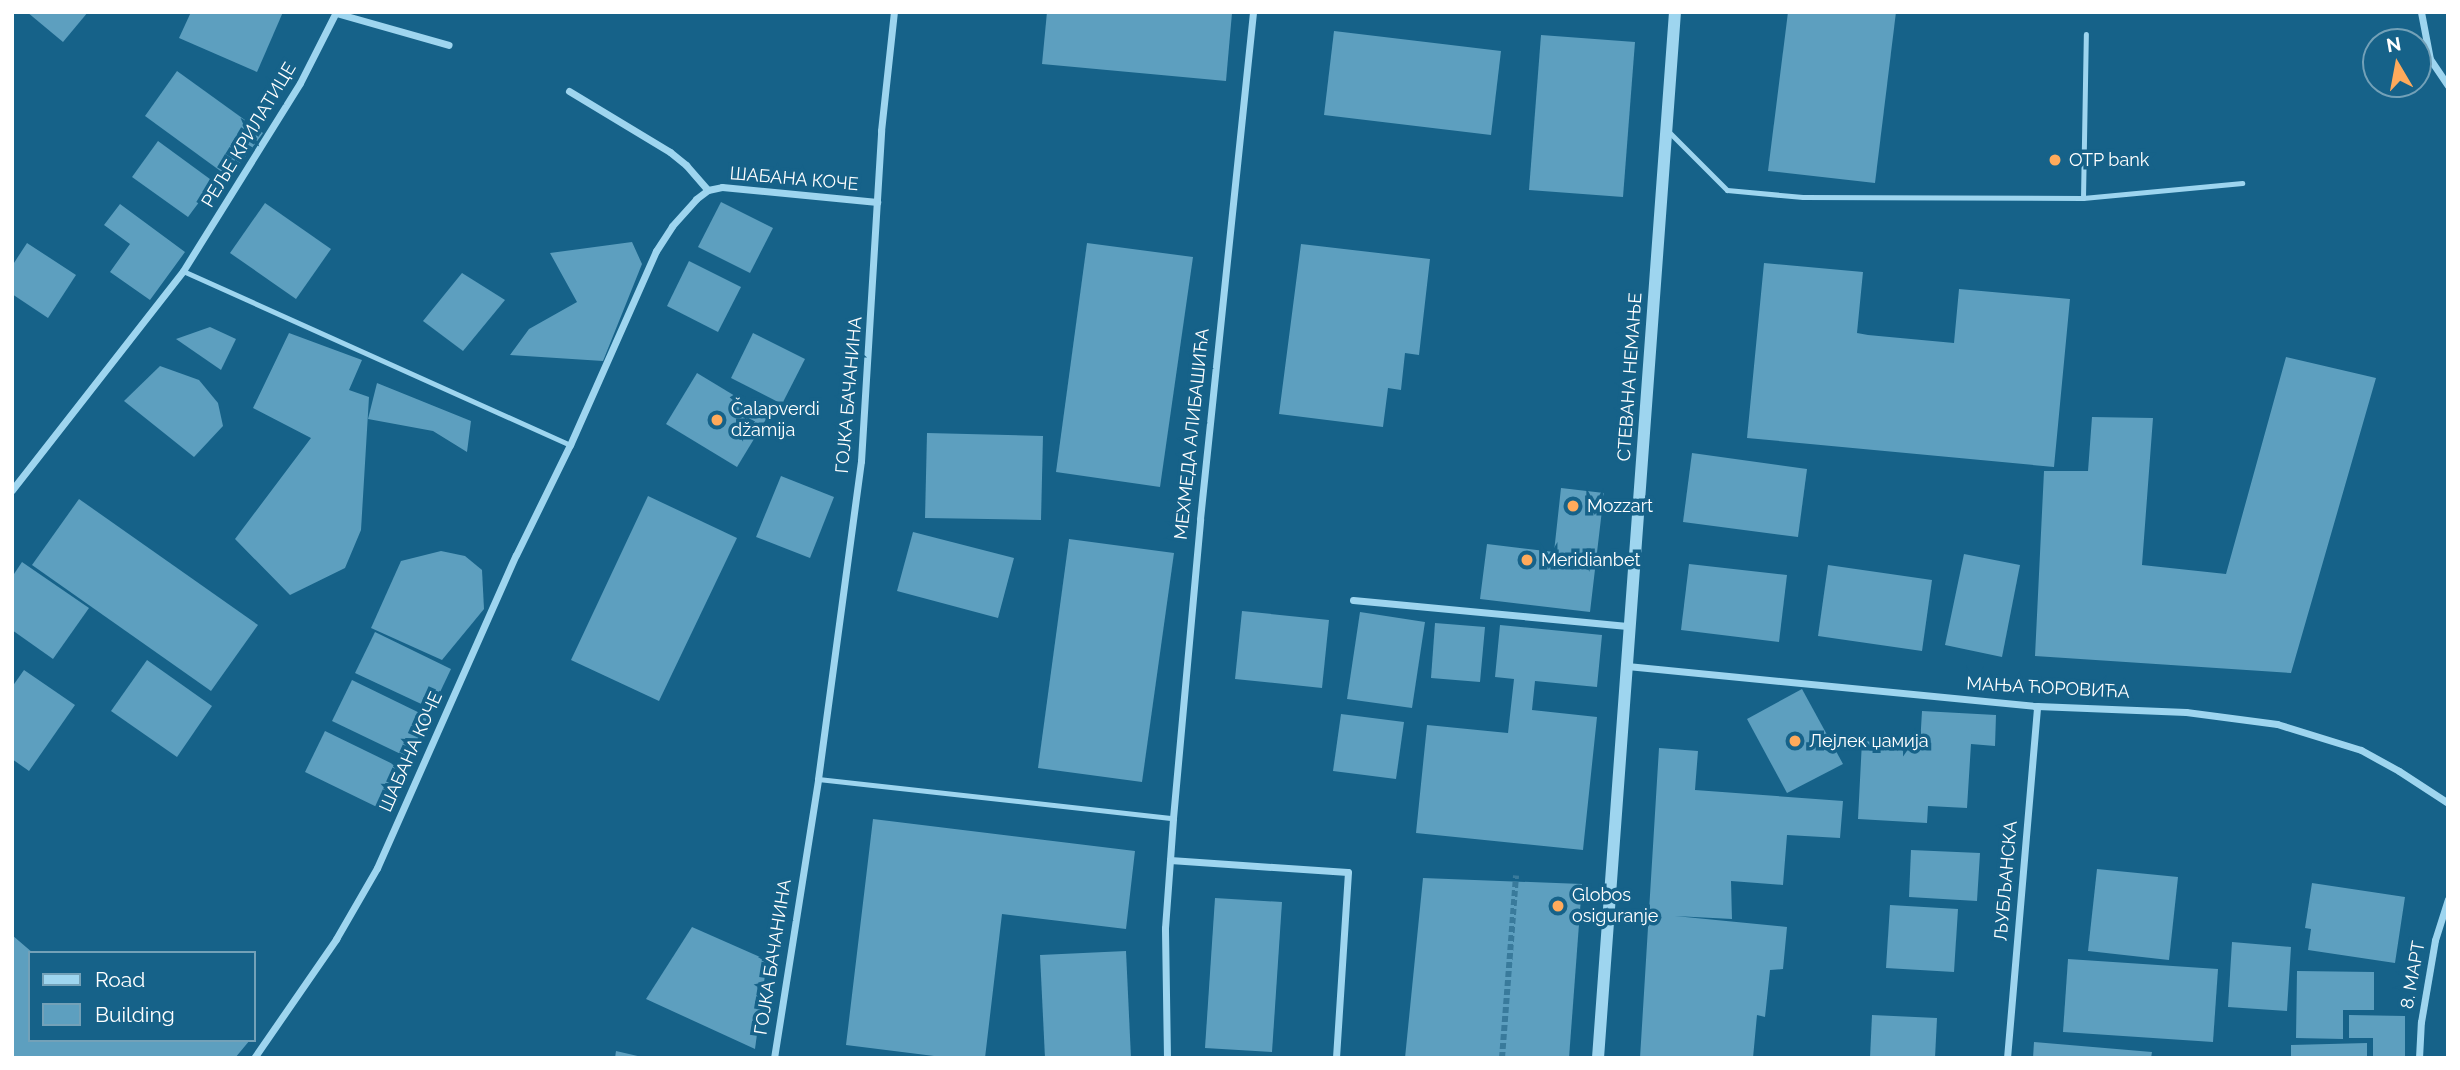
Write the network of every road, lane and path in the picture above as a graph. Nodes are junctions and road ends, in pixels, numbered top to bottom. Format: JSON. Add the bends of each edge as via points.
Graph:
{"nodes":[{"id":1,"x":336,"y":12,"type":"edge"},
{"id":2,"x":894,"y":12,"type":"edge"},
{"id":3,"x":1253,"y":12,"type":"edge"},
{"id":4,"x":1675,"y":12,"type":"edge"},
{"id":5,"x":2421,"y":12,"type":"edge"},
{"id":6,"x":2086,"y":34,"type":"dead end"},
{"id":7,"x":449,"y":45,"type":"dead end"},
{"id":8,"x":2448,"y":86,"type":"edge"},
{"id":9,"x":569,"y":91,"type":"dead end"},
{"id":10,"x":1668,"y":131,"type":"junction"},
{"id":11,"x":2242,"y":183,"type":"dead end"},
{"id":12,"x":708,"y":190,"type":"junction"},
{"id":13,"x":2083,"y":198,"type":"junction"},
{"id":14,"x":877,"y":202,"type":"junction"},
{"id":15,"x":183,"y":271,"type":"junction"},
{"id":16,"x":570,"y":445,"type":"junction"},
{"id":17,"x":12,"y":490,"type":"edge"},
{"id":18,"x":1353,"y":600,"type":"dead end"},
{"id":19,"x":1630,"y":626,"type":"junction"},
{"id":20,"x":1627,"y":667,"type":"junction"},
{"id":21,"x":2038,"y":706,"type":"junction"},
{"id":22,"x":818,"y":779,"type":"junction"},
{"id":23,"x":2448,"y":803,"type":"edge"},
{"id":24,"x":1173,"y":818,"type":"junction"},
{"id":25,"x":1170,"y":860,"type":"junction"},
{"id":26,"x":2448,"y":899,"type":"edge"},
{"id":27,"x":254,"y":1058,"type":"edge"},
{"id":28,"x":774,"y":1058,"type":"edge"},
{"id":29,"x":1167,"y":1058,"type":"edge"},
{"id":30,"x":1336,"y":1058,"type":"edge"},
{"id":31,"x":1598,"y":1058,"type":"edge"},
{"id":32,"x":2007,"y":1058,"type":"edge"},
{"id":33,"x":2419,"y":1058,"type":"edge"}],
"edges":[{"from":1,"to":7,"type":"street","name":"РЕЉЕ КРИЛАТИЦЕ"},
{"from":1,"to":15,"type":"street","name":"РЕЉЕ КРИЛАТИЦЕ","via":[[300,83]]},
{"from":2,"to":14,"type":"street","name":"ГОЈКА БАЧАНИНА"},
{"from":3,"to":24,"type":"street","name":"МЕХМЕДА АЛИБАШИЋА"},
{"from":4,"to":10,"type":"street","name":"СТЕВАНА НЕМАЊЕ"},
{"from":5,"to":8,"type":"street","via":[[2430,59]]},
{"from":6,"to":13,"type":"lane"},
{"from":9,"to":12,"type":"street","name":"ШАБАНА КОЧЕ","via":[[670,152]]},
{"from":10,"to":13,"type":"lane","via":[[1727,190],[1803,197]]},
{"from":10,"to":19,"type":"street","name":"СТЕВАНА НЕМАЊЕ"},
{"from":11,"to":13,"type":"lane"},
{"from":12,"to":14,"type":"street","name":"ШАБАНА КОЧЕ","via":[[738,187]]},
{"from":12,"to":16,"type":"street","name":"ШАБАНА КОЧЕ","via":[[656,251]]},
{"from":14,"to":22,"type":"street","name":"ГОЈКА БАЧАНИНА","via":[[861,461]]},
{"from":15,"to":16,"type":"lane"},
{"from":15,"to":17,"type":"street","name":"РЕЉЕ КРИЛАТИЦЕ"},
{"from":16,"to":27,"type":"street","name":"ШАБАНА КОЧЕ","via":[[377,868],[336,939]]},
{"from":18,"to":19,"type":"street"},
{"from":19,"to":20,"type":"street","name":"СТЕВАНА НЕМАЊЕ"},
{"from":20,"to":21,"type":"street","name":"МАЊА ЋОРОВИЋА"},
{"from":20,"to":31,"type":"street","name":"СТЕВАНА НЕМАЊЕ"},
{"from":21,"to":23,"type":"street","name":"МАЊА ЋОРОВИЋА","via":[[2186,712],[2277,724],[2361,750]]},
{"from":21,"to":32,"type":"street","name":"ЉУБЉАНСКА"},
{"from":22,"to":24,"type":"lane"},
{"from":22,"to":28,"type":"street","name":"ГОЈКА БАЧАНИНА"},
{"from":24,"to":25,"type":"street","name":"МЕХМЕДА АЛИБАШИЋА"},
{"from":25,"to":29,"type":"street","name":"МЕХМЕДА АЛИБАШИЋА","via":[[1165,928]]},
{"from":25,"to":30,"type":"street","via":[[1348,872]]},
{"from":26,"to":33,"type":"street","name":"8. МАРТ","via":[[2435,940]]}]}
